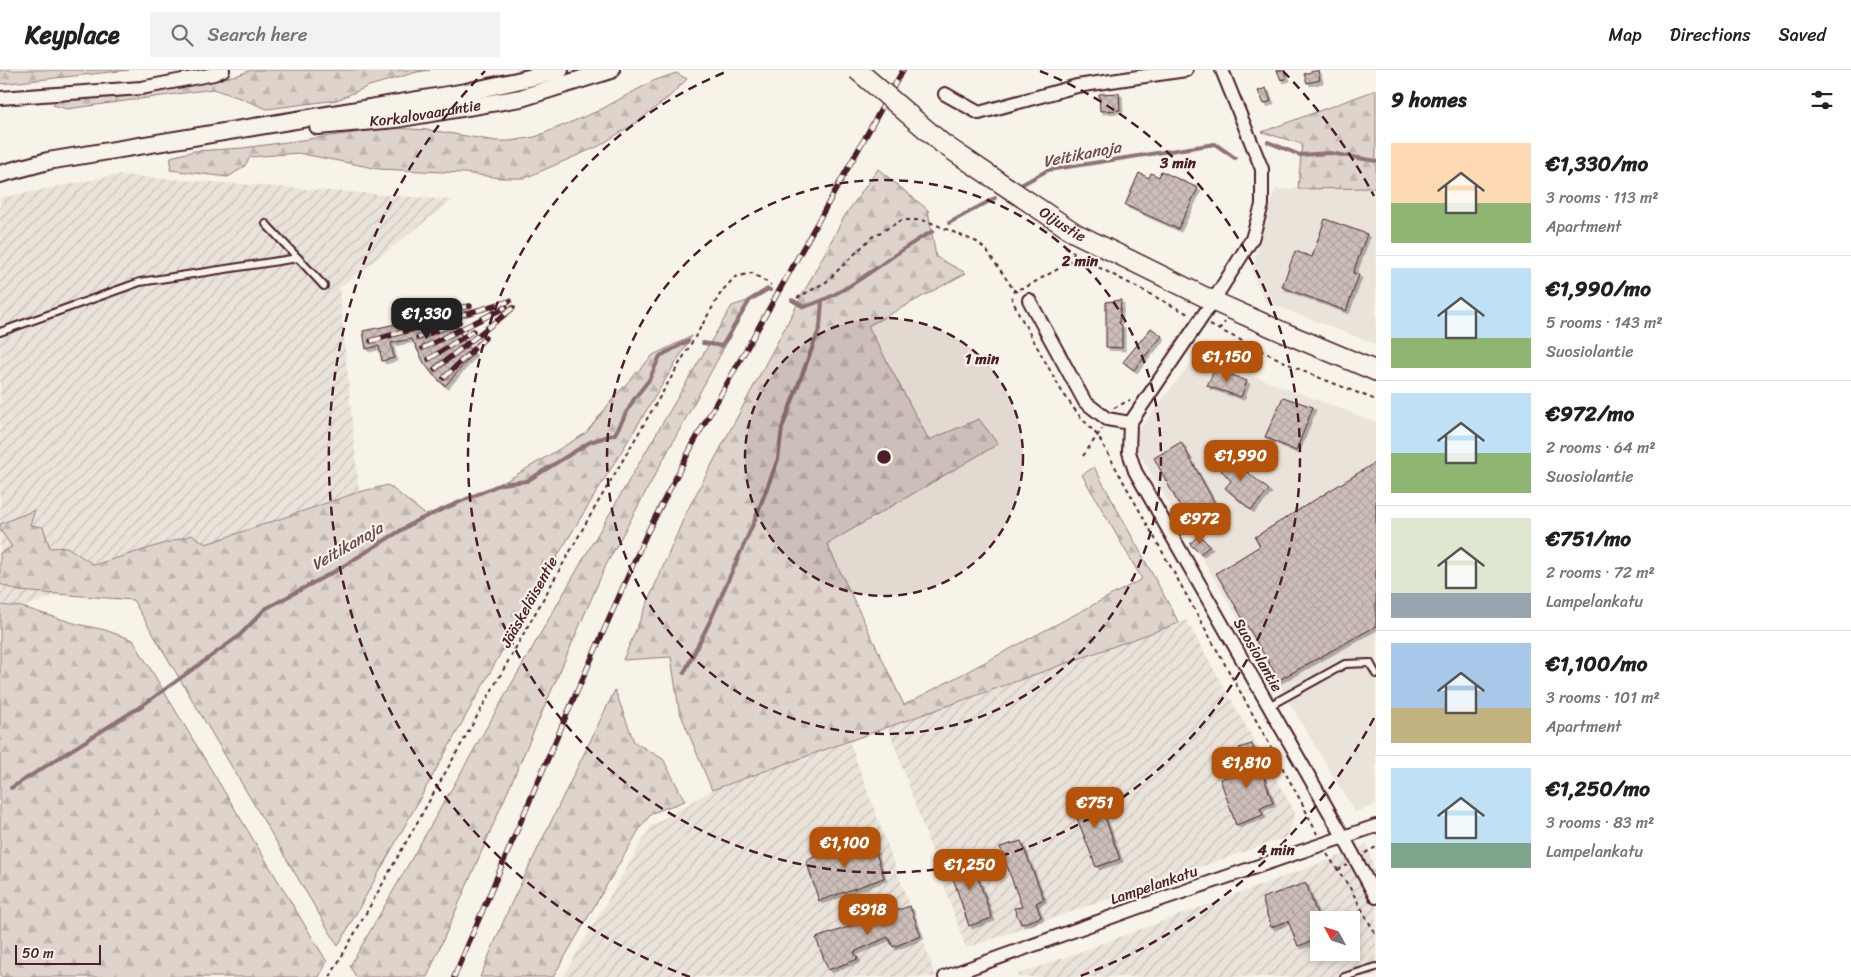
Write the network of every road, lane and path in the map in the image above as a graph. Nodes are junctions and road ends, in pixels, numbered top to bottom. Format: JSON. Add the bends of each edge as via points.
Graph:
{"nodes":[{"id":1,"x":223,"y":70,"type":"edge"},
{"id":2,"x":560,"y":70,"type":"edge"},
{"id":3,"x":611,"y":70,"type":"edge"},
{"id":4,"x":857,"y":70,"type":"edge"},
{"id":5,"x":1186,"y":70,"type":"edge"},
{"id":6,"x":1222,"y":70,"type":"edge"},
{"id":7,"x":945,"y":94,"type":"dead end"},
{"id":8,"x":0,"y":98,"type":"edge"},
{"id":9,"x":234,"y":130,"type":"junction"},
{"id":10,"x":0,"y":174,"type":"edge"},
{"id":11,"x":266,"y":224,"type":"dead end"},
{"id":12,"x":298,"y":258,"type":"junction"},
{"id":13,"x":1079,"y":258,"type":"dead end"},
{"id":14,"x":771,"y":284,"type":"dead end"},
{"id":15,"x":324,"y":286,"type":"dead end"},
{"id":16,"x":1014,"y":290,"type":"junction"},
{"id":17,"x":797,"y":298,"type":"dead end"},
{"id":18,"x":1029,"y":300,"type":"joint"},
{"id":19,"x":1214,"y":301,"type":"junction"},
{"id":20,"x":1186,"y":313,"type":"dead end"},
{"id":21,"x":1186,"y":321,"type":"dead end"},
{"id":22,"x":0,"y":332,"type":"edge"},
{"id":23,"x":1376,"y":371,"type":"edge"},
{"id":24,"x":1134,"y":397,"type":"dead end"},
{"id":25,"x":1107,"y":419,"type":"junction"},
{"id":26,"x":1130,"y":424,"type":"junction"},
{"id":27,"x":1098,"y":436,"type":"junction"},
{"id":28,"x":1083,"y":456,"type":"dead end"},
{"id":29,"x":1376,"y":674,"type":"edge"},
{"id":30,"x":1269,"y":706,"type":"junction"},
{"id":31,"x":1376,"y":826,"type":"edge"},
{"id":32,"x":1344,"y":838,"type":"junction"},
{"id":33,"x":1322,"y":845,"type":"junction"},
{"id":34,"x":1376,"y":897,"type":"edge"},
{"id":35,"x":1376,"y":936,"type":"edge"},
{"id":36,"x":1376,"y":967,"type":"edge"},
{"id":37,"x":330,"y":977,"type":"edge"},
{"id":38,"x":945,"y":977,"type":"edge"},
{"id":39,"x":1344,"y":977,"type":"edge"}],
"edges":[{"from":1,"to":8,"type":"street","via":[[141,88]]},
{"from":2,"to":9,"type":"street","name":"Korkalovaarantie","via":[[466,92]]},
{"from":3,"to":9,"type":"street","name":"Korkalovaarantie","via":[[521,98],[405,117],[254,133]]},
{"from":4,"to":19,"type":"main road","name":"Oijustie","bridge":true,"via":[[943,144],[1074,233]]},
{"from":5,"to":7,"type":"street","via":[[1077,86],[979,113]]},
{"from":6,"to":19,"type":"street","via":[[1262,169],[1262,205],[1252,239]]},
{"from":9,"to":10,"type":"street","name":"Korkalovaarantie","via":[[48,161]]},
{"from":11,"to":12,"type":"lane"},
{"from":12,"to":15,"type":"lane"},
{"from":12,"to":22,"type":"lane","via":[[140,282]]},
{"from":13,"to":16,"type":"path","via":[[1026,287]]},
{"from":14,"to":37,"type":"path","name":"Jääskeläisentie","via":[[752,273],[735,277],[722,291],[590,516]]},
{"from":16,"to":17,"type":"path","via":[[977,242],[927,221],[902,220],[872,237],[826,282]]},
{"from":16,"to":18,"type":"path"},
{"from":16,"to":27,"type":"path","via":[[1012,299],[1061,390]]},
{"from":18,"to":25,"type":"street","via":[[1085,402]]},
{"from":19,"to":23,"type":"main road","name":"Oijustie"},
{"from":19,"to":26,"type":"street"},
{"from":20,"to":21,"type":"path"},
{"from":24,"to":25,"type":"path","via":[[1113,408]]},
{"from":25,"to":26,"type":"street"},
{"from":25,"to":27,"type":"path"},
{"from":26,"to":30,"type":"street","name":"Suosiolantie","via":[[1129,452],[1135,471]]},
{"from":27,"to":28,"type":"path"},
{"from":27,"to":33,"type":"path","via":[[1298,795]]},
{"from":29,"to":30,"type":"lane","via":[[1370,663],[1345,664]]},
{"from":30,"to":32,"type":"street","name":"Suosiolantie"},
{"from":31,"to":32,"type":"street","name":"Lampelankatu"},
{"from":32,"to":33,"type":"street","name":"Lampelankatu"},
{"from":32,"to":34,"type":"street","name":"Suosiolantie"},
{"from":33,"to":35,"type":"path"},
{"from":33,"to":38,"type":"street","name":"Lampelankatu"},
{"from":36,"to":39,"type":"lane"}]}
